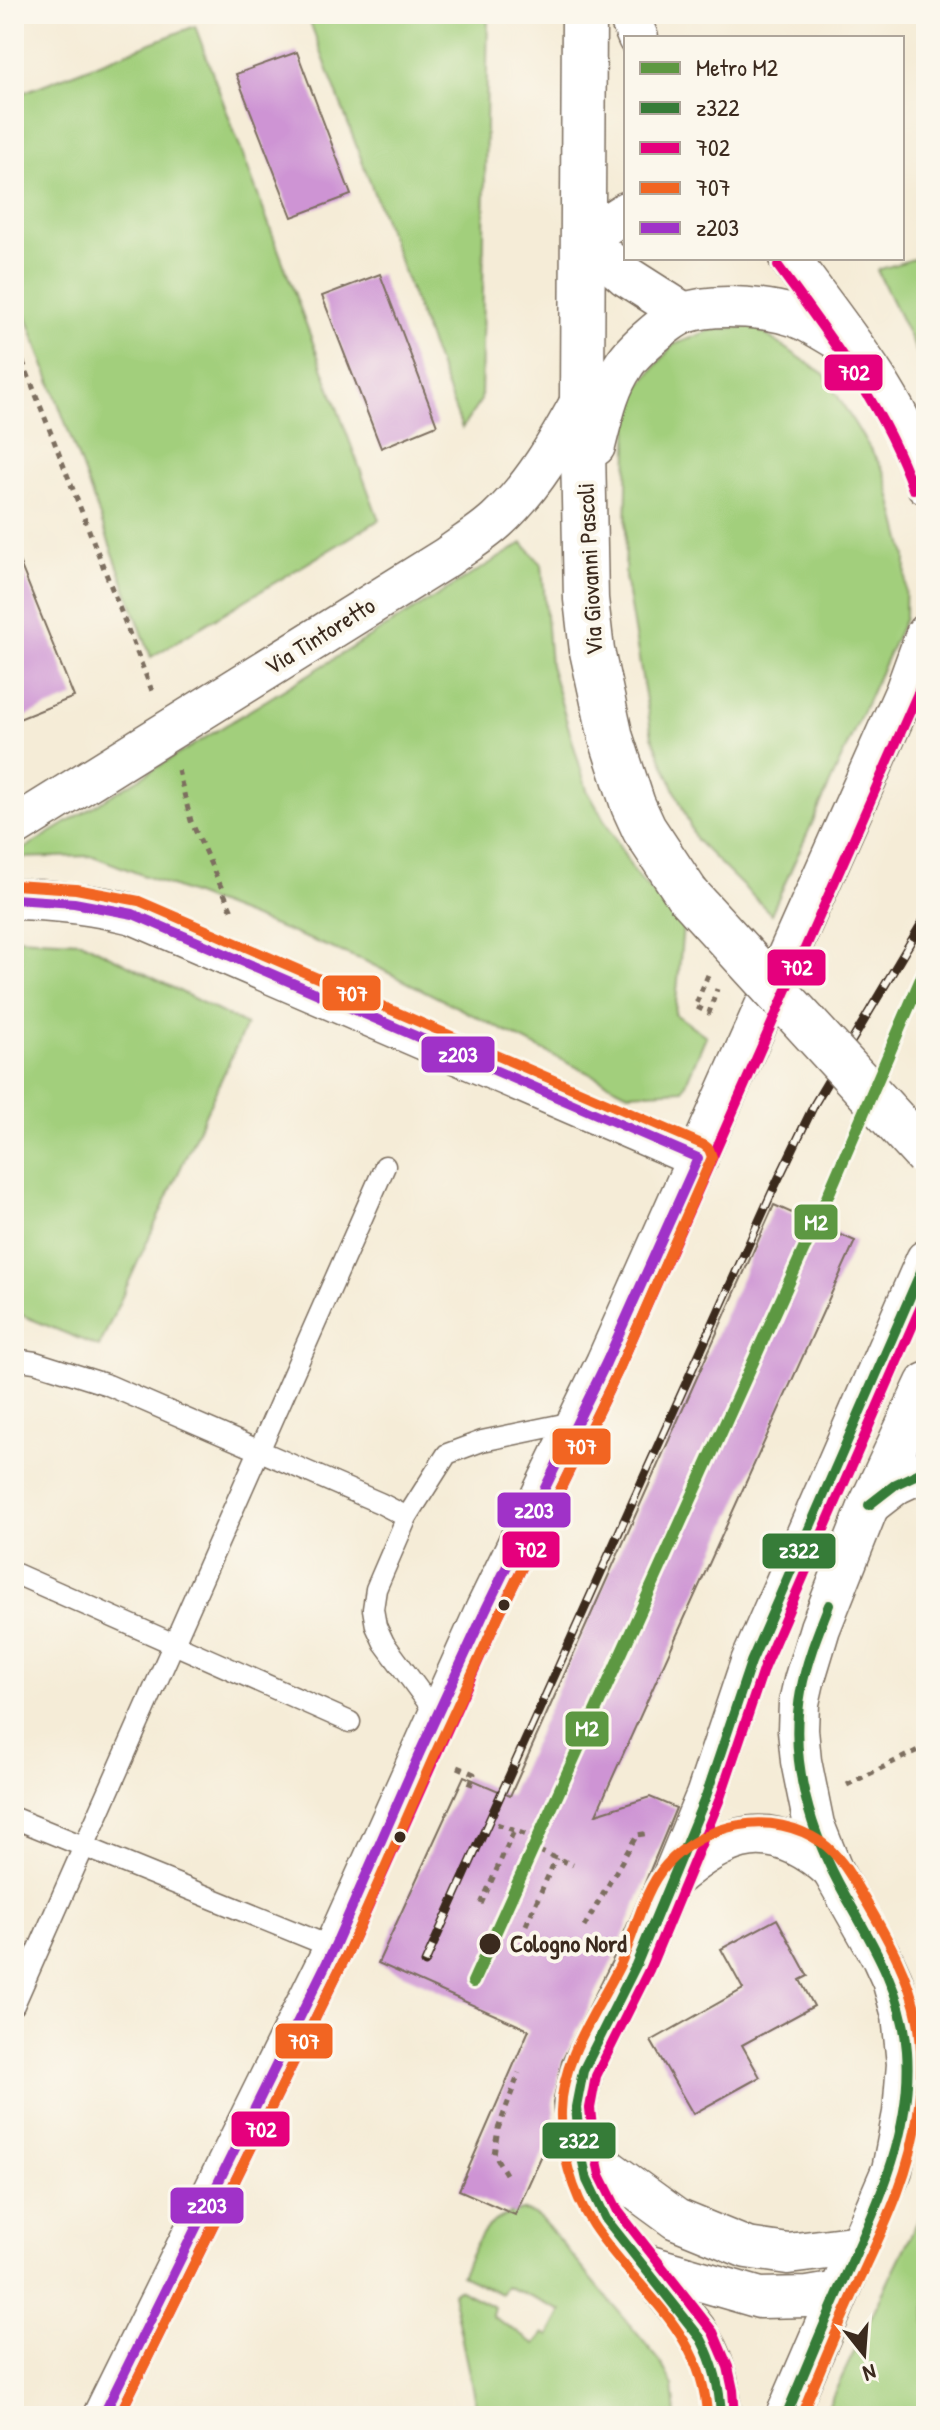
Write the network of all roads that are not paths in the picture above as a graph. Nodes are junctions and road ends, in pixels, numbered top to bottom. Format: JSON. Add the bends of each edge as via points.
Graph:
{"nodes":[{"id":1,"x":584,"y":14,"type":"edge"},
{"id":2,"x":628,"y":14,"type":"edge"},
{"id":3,"x":637,"y":36,"type":"edge"},
{"id":4,"x":624,"y":213,"type":"edge"},
{"id":5,"x":584,"y":239,"type":"junction"},
{"id":6,"x":790,"y":260,"type":"edge"},
{"id":7,"x":684,"y":313,"type":"junction"},
{"id":8,"x":855,"y":350,"type":"junction"},
{"id":9,"x":582,"y":399,"type":"junction"},
{"id":10,"x":926,"y":484,"type":"edge"},
{"id":11,"x":584,"y":489,"type":"junction"},
{"id":12,"x":926,"y":634,"type":"edge"},
{"id":13,"x":14,"y":827,"type":"edge"},
{"id":14,"x":14,"y":899,"type":"edge"},
{"id":15,"x":926,"y":1155,"type":"edge"},
{"id":16,"x":698,"y":1158,"type":"junction"},
{"id":17,"x":385,"y":1166,"type":"dead end"},
{"id":18,"x":926,"y":1260,"type":"edge"},
{"id":19,"x":903,"y":1312,"type":"junction"},
{"id":20,"x":14,"y":1359,"type":"edge"},
{"id":21,"x":926,"y":1385,"type":"edge"},
{"id":22,"x":578,"y":1421,"type":"junction"},
{"id":23,"x":259,"y":1452,"type":"junction"},
{"id":24,"x":926,"y":1470,"type":"edge"},
{"id":25,"x":869,"y":1505,"type":"junction"},
{"id":26,"x":407,"y":1517,"type":"junction"},
{"id":27,"x":14,"y":1573,"type":"edge"},
{"id":28,"x":175,"y":1644,"type":"junction"},
{"id":29,"x":437,"y":1715,"type":"junction"},
{"id":30,"x":350,"y":1722,"type":"dead end"},
{"id":31,"x":14,"y":1818,"type":"edge"},
{"id":32,"x":85,"y":1847,"type":"junction"},
{"id":33,"x":832,"y":1870,"type":"junction"},
{"id":34,"x":671,"y":1880,"type":"junction"},
{"id":35,"x":334,"y":1948,"type":"junction"},
{"id":36,"x":14,"y":2005,"type":"edge"},
{"id":37,"x":580,"y":2149,"type":"junction"},
{"id":38,"x":860,"y":2245,"type":"junction"},
{"id":39,"x":643,"y":2264,"type":"junction"},
{"id":40,"x":838,"y":2292,"type":"junction"},
{"id":41,"x":103,"y":2416,"type":"edge"},
{"id":42,"x":721,"y":2416,"type":"edge"},
{"id":43,"x":786,"y":2416,"type":"edge"}],
"edges":[{"from":1,"to":5,"type":"street","name":"Via Giovanni Pascoli"},
{"from":2,"to":3,"type":"street"},
{"from":4,"to":5,"type":"street"},
{"from":5,"to":7,"type":"street","via":[[626,276]]},
{"from":5,"to":9,"type":"street","name":"Via Giovanni Pascoli"},
{"from":6,"to":8,"type":"street"},
{"from":7,"to":8,"type":"street","via":[[767,308],[805,320]]},
{"from":7,"to":11,"type":"street","via":[[624,364],[605,406]]},
{"from":8,"to":10,"type":"street","via":[[901,421]]},
{"from":9,"to":11,"type":"street","name":"Via Giovanni Pascoli"},
{"from":9,"to":13,"type":"street","name":"Via Tintoretto","via":[[543,466],[495,522]]},
{"from":11,"to":15,"type":"street","name":"Via Giovanni Pascoli","bridge":true,"via":[[586,599],[601,699],[644,829],[687,894]]},
{"from":12,"to":16,"type":"street"},
{"from":14,"to":16,"type":"street","via":[[70,901],[133,914]]},
{"from":16,"to":22,"type":"street"},
{"from":17,"to":23,"type":"lane"},
{"from":18,"to":19,"type":"street"},
{"from":19,"to":21,"type":"street"},
{"from":19,"to":34,"type":"street","via":[[751,1662]]},
{"from":20,"to":23,"type":"lane","via":[[108,1385]]},
{"from":21,"to":25,"type":"street"},
{"from":22,"to":26,"type":"lane","via":[[482,1441],[447,1454]]},
{"from":22,"to":29,"type":"street"},
{"from":23,"to":26,"type":"lane"},
{"from":23,"to":28,"type":"lane"},
{"from":24,"to":25,"type":"street"},
{"from":25,"to":33,"type":"street","via":[[820,1628],[799,1703],[807,1800]]},
{"from":26,"to":29,"type":"lane","via":[[376,1589],[373,1609],[384,1643]]},
{"from":27,"to":28,"type":"lane"},
{"from":28,"to":30,"type":"lane"},
{"from":28,"to":32,"type":"lane"},
{"from":29,"to":35,"type":"street"},
{"from":31,"to":32,"type":"lane"},
{"from":32,"to":35,"type":"lane"},
{"from":32,"to":36,"type":"lane"},
{"from":33,"to":34,"type":"street","via":[[787,1840],[744,1837],[718,1845]]},
{"from":33,"to":38,"type":"street","via":[[892,1980],[907,2052],[897,2151]]},
{"from":34,"to":37,"type":"street","via":[[583,2071],[576,2107]]},
{"from":35,"to":41,"type":"street"},
{"from":37,"to":38,"type":"street","via":[[676,2219],[747,2248],[788,2254]]},
{"from":37,"to":39,"type":"street","via":[[600,2210]]},
{"from":38,"to":40,"type":"street"},
{"from":39,"to":40,"type":"street","via":[[760,2298]]},
{"from":39,"to":42,"type":"street","via":[[705,2345],[718,2379]]},
{"from":40,"to":43,"type":"street"}]}
